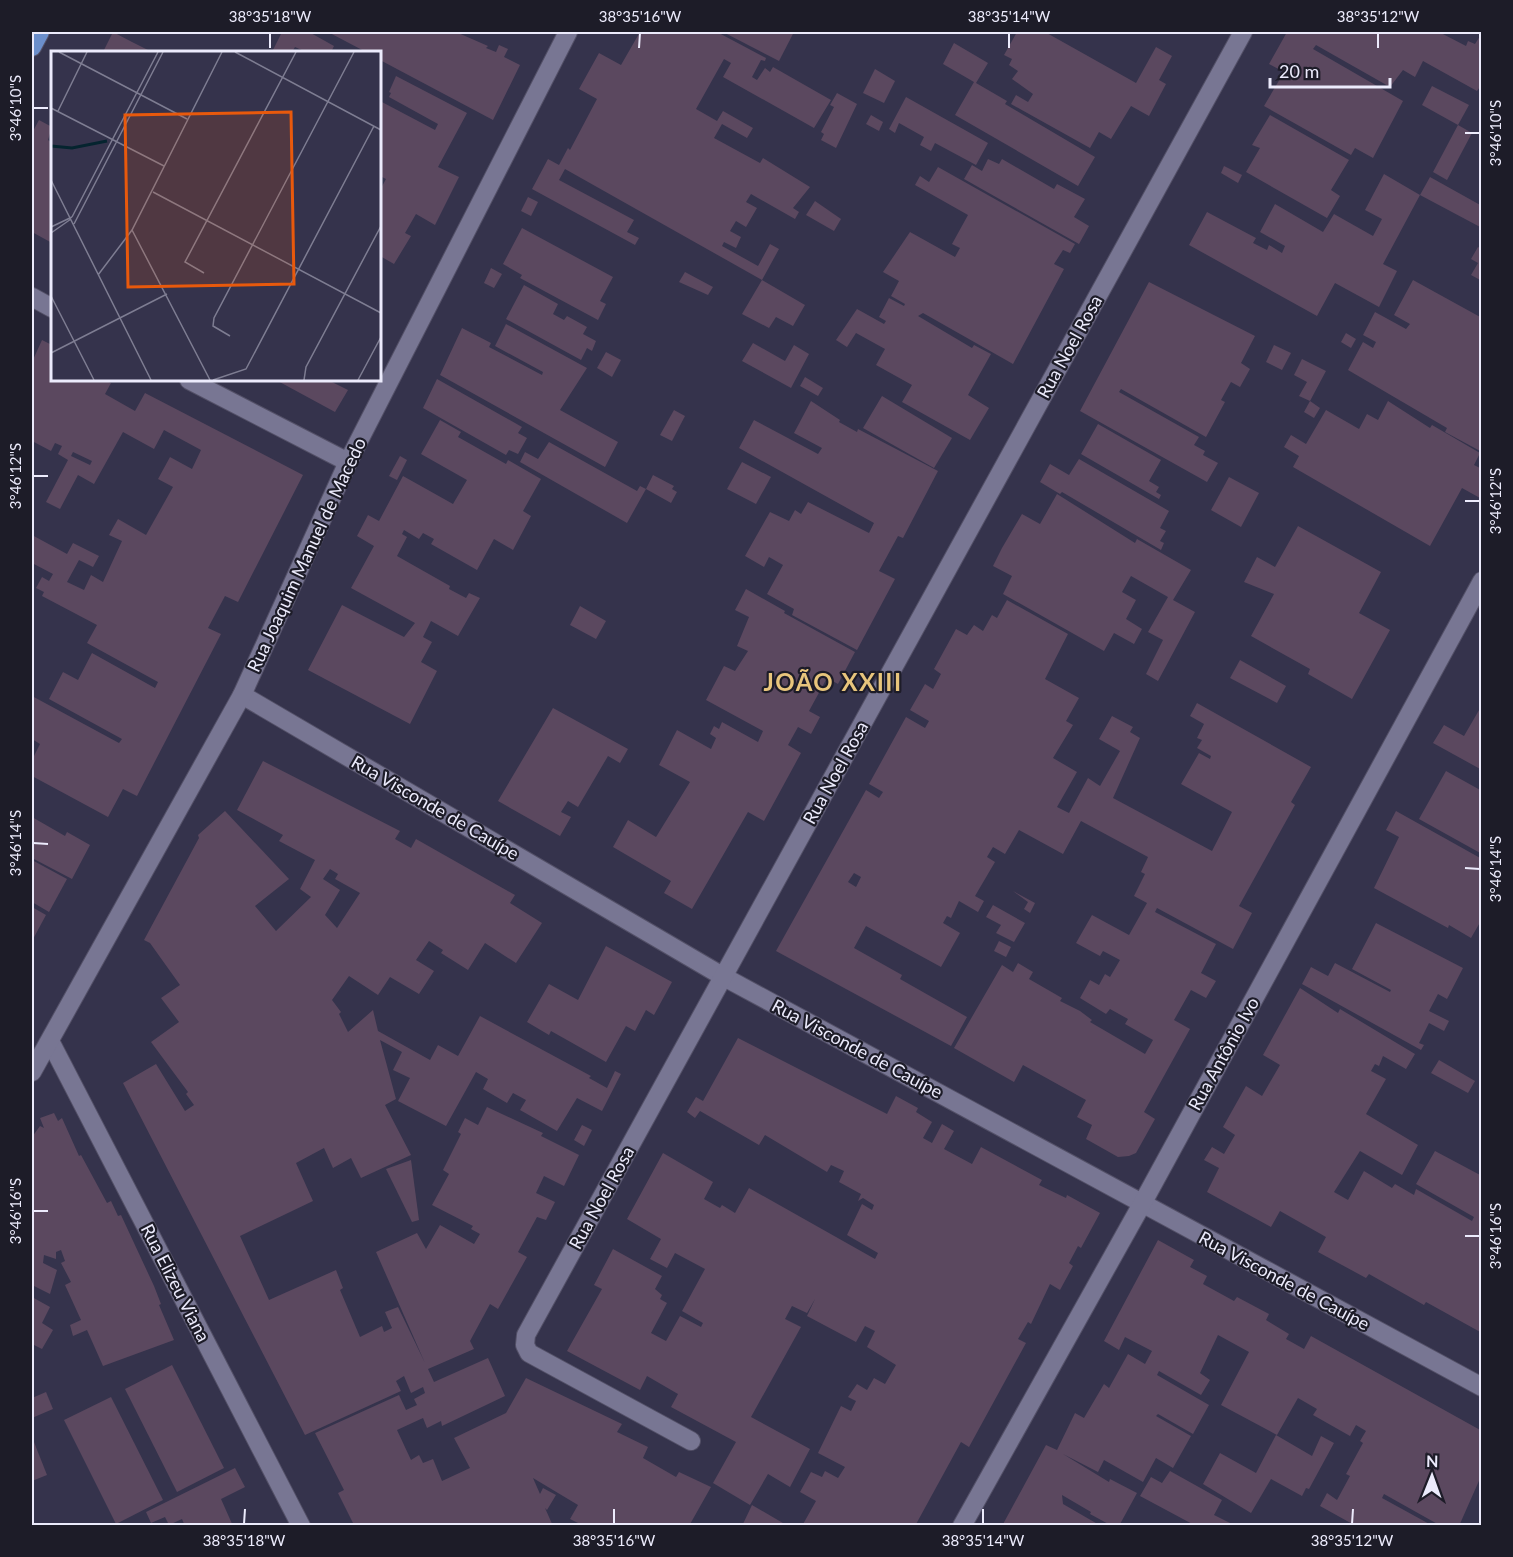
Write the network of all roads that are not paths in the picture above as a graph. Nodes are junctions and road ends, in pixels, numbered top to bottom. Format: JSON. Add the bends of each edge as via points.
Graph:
{"nodes":[{"id":1,"x":40,"y":32,"type":"edge"},
{"id":2,"x":1243,"y":32,"type":"edge"},
{"id":3,"x":560,"y":34,"type":"edge"},
{"id":4,"x":32,"y":47,"type":"edge"},
{"id":5,"x":32,"y":297,"type":"edge"},
{"id":6,"x":51,"y":307,"type":"edge"},
{"id":7,"x":191,"y":381,"type":"edge"},
{"id":8,"x":348,"y":462,"type":"junction"},
{"id":9,"x":1482,"y":581,"type":"edge"},
{"id":10,"x":242,"y":695,"type":"junction"},
{"id":11,"x":724,"y":977,"type":"junction"},
{"id":12,"x":50,"y":1041,"type":"junction"},
{"id":13,"x":32,"y":1072,"type":"edge"},
{"id":14,"x":1142,"y":1204,"type":"junction"},
{"id":15,"x":1482,"y":1387,"type":"edge"},
{"id":16,"x":691,"y":1441,"type":"dead end"},
{"id":17,"x":301,"y":1526,"type":"edge"},
{"id":18,"x":962,"y":1526,"type":"edge"}],
"edges":[{"from":1,"to":4,"type":"main road"},
{"from":2,"to":11,"type":"street","name":"Rua Noel Rosa"},
{"from":3,"to":8,"type":"street","name":"Rua Joaquim Manuel de Macedo"},
{"from":5,"to":6,"type":"street"},
{"from":7,"to":8,"type":"street"},
{"from":8,"to":10,"type":"street","name":"Rua Joaquim Manuel de Macedo"},
{"from":9,"to":14,"type":"street","name":"Rua Antônio Ivo"},
{"from":10,"to":11,"type":"street","name":"Rua Visconde de Cauípe"},
{"from":10,"to":12,"type":"street","name":"Rua Joaquim Manuel de Macedo"},
{"from":11,"to":14,"type":"street","name":"Rua Visconde de Cauípe"},
{"from":11,"to":16,"type":"street","name":"Rua Noel Rosa","via":[[526,1335],[525,1344],[529,1353]]},
{"from":12,"to":13,"type":"street","name":"Rua Joaquim Manuel de Macedo"},
{"from":12,"to":17,"type":"street","name":"Rua Elizeu Viana"},
{"from":14,"to":15,"type":"street","name":"Rua Visconde de Cauípe"},
{"from":14,"to":18,"type":"street","name":"Rua Antônio Ivo"}]}
